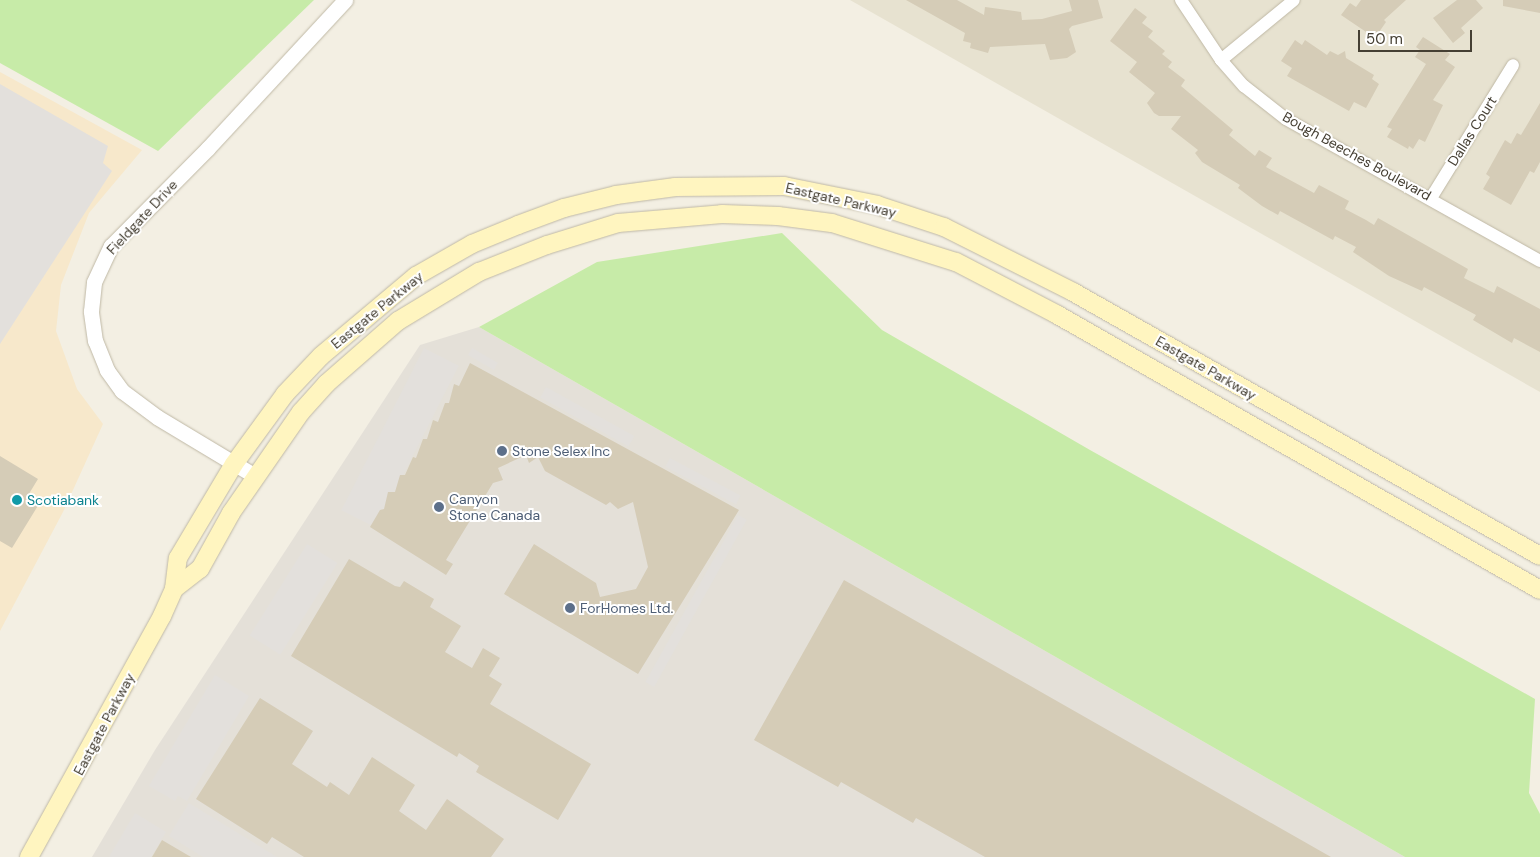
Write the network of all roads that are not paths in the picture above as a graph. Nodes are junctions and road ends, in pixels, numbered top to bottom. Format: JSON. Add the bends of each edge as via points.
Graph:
{"nodes":[{"id":1,"x":345,"y":0,"type":"edge"},
{"id":2,"x":1181,"y":0,"type":"edge"},
{"id":3,"x":1294,"y":0,"type":"edge"},
{"id":4,"x":1221,"y":60,"type":"junction"},
{"id":5,"x":1513,"y":65,"type":"dead end"},
{"id":6,"x":1432,"y":198,"type":"junction"},
{"id":7,"x":1540,"y":261,"type":"edge"},
{"id":8,"x":234,"y":464,"type":"junction"},
{"id":9,"x":255,"y":476,"type":"junction"},
{"id":10,"x":1540,"y":556,"type":"edge"},
{"id":11,"x":174,"y":590,"type":"junction"},
{"id":12,"x":1540,"y":590,"type":"edge"},
{"id":13,"x":29,"y":857,"type":"edge"}],
"edges":[{"from":1,"to":8,"type":"street","name":"Fieldgate Drive","via":[[111,246],[94,282],[95,341],[107,370],[122,391],[157,417]]},
{"from":2,"to":4,"type":"street","name":"Bough Beeches Boulevard"},
{"from":3,"to":4,"type":"street"},
{"from":4,"to":6,"type":"street","name":"Bough Beeches Boulevard","via":[[1244,86],[1286,118]]},
{"from":5,"to":6,"type":"street","name":"Dallas Court"},
{"from":6,"to":7,"type":"street","name":"Bough Beeches Boulevard"},
{"from":8,"to":9,"type":"street","name":"Fieldgate Drive"},
{"from":8,"to":10,"type":"main road","name":"Eastgate Parkway","via":[[285,394],[320,356],[416,276],[472,244],[564,208],[616,195],[675,188],[784,186],[877,205],[936,224],[1014,261]]},
{"from":8,"to":11,"type":"main road","name":"Eastgate Parkway","via":[[178,558]]},
{"from":9,"to":11,"type":"main road","name":"Eastgate Parkway","via":[[200,570]]},
{"from":9,"to":12,"type":"main road","name":"Eastgate Parkway","via":[[301,412],[365,349],[420,306],[479,272],[547,245],[618,223],[674,216],[778,216],[832,223],[956,262],[1056,314]]},
{"from":11,"to":13,"type":"main road","name":"Eastgate Parkway","via":[[90,752]]}]}
